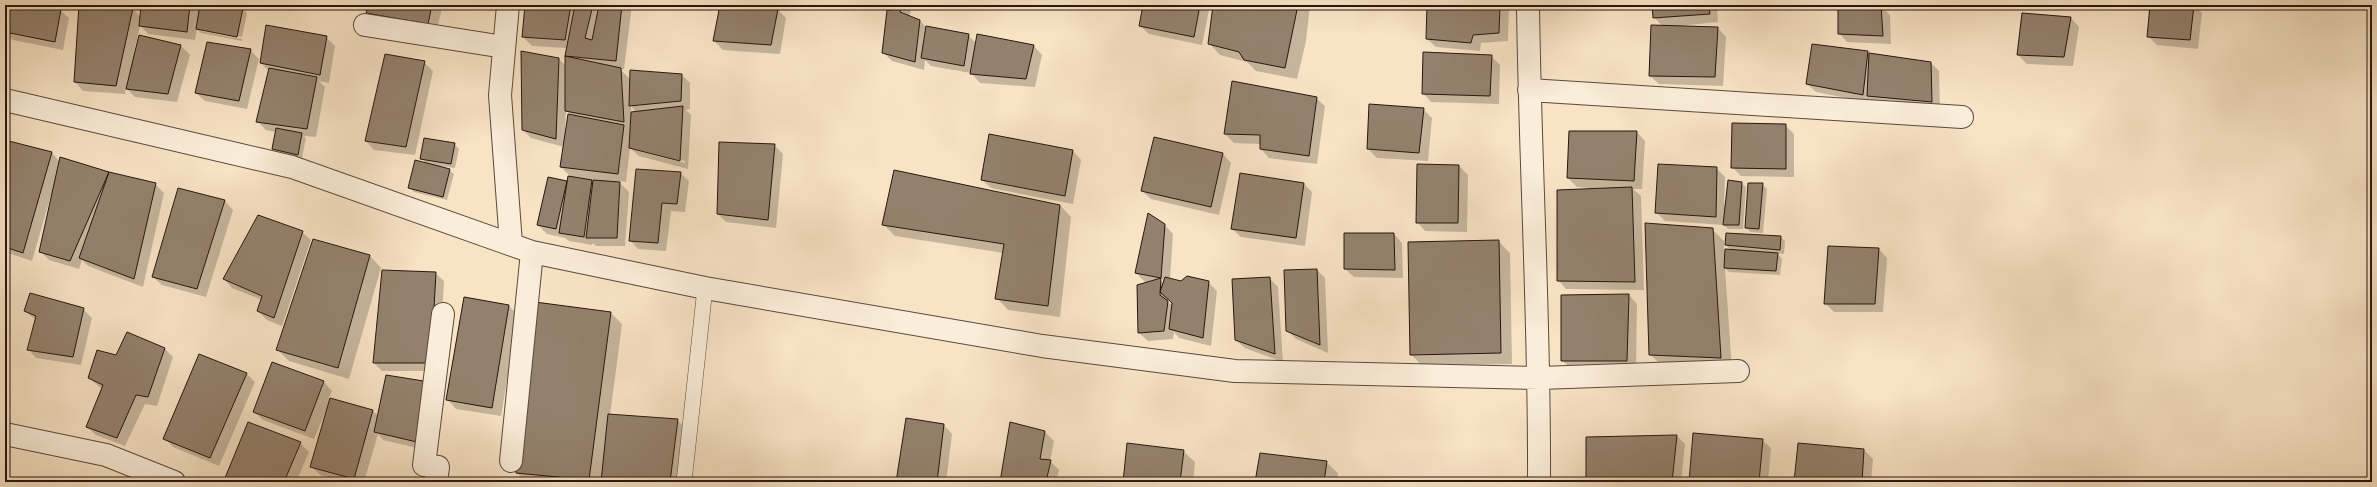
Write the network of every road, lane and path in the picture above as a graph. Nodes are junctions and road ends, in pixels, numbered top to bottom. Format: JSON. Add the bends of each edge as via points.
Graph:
{"nodes":[{"id":1,"x":508,"y":5,"type":"edge"},
{"id":2,"x":1528,"y":5,"type":"edge"},
{"id":3,"x":365,"y":25,"type":"dead end"},
{"id":4,"x":504,"y":47,"type":"junction"},
{"id":5,"x":1529,"y":90,"type":"junction"},
{"id":6,"x":5,"y":100,"type":"edge"},
{"id":7,"x":1962,"y":118,"type":"dead end"},
{"id":8,"x":511,"y":244,"type":"junction"},
{"id":9,"x":532,"y":252,"type":"junction"},
{"id":10,"x":705,"y":288,"type":"junction"},
{"id":11,"x":443,"y":314,"type":"dead end"},
{"id":12,"x":1738,"y":372,"type":"dead end"},
{"id":13,"x":1540,"y":378,"type":"junction"},
{"id":14,"x":5,"y":434,"type":"edge"},
{"id":15,"x":511,"y":461,"type":"dead end"},
{"id":16,"x":174,"y":482,"type":"edge"},
{"id":17,"x":436,"y":482,"type":"edge"},
{"id":18,"x":684,"y":482,"type":"edge"},
{"id":19,"x":1539,"y":482,"type":"edge"}],
"edges":[{"from":1,"to":4,"type":"street"},
{"from":2,"to":5,"type":"street"},
{"from":3,"to":4,"type":"street"},
{"from":4,"to":8,"type":"street","via":[[500,95]]},
{"from":5,"to":7,"type":"street"},
{"from":5,"to":13,"type":"street"},
{"from":6,"to":8,"type":"street","via":[[292,167]]},
{"from":8,"to":9,"type":"street"},
{"from":9,"to":10,"type":"street"},
{"from":9,"to":15,"type":"street"},
{"from":10,"to":13,"type":"street","via":[[1042,346],[1235,370]]},
{"from":10,"to":18,"type":"lane"},
{"from":11,"to":17,"type":"street","via":[[424,465],[438,467]]},
{"from":12,"to":13,"type":"street"},
{"from":13,"to":19,"type":"street"},
{"from":14,"to":16,"type":"street","via":[[106,455]]}]}
